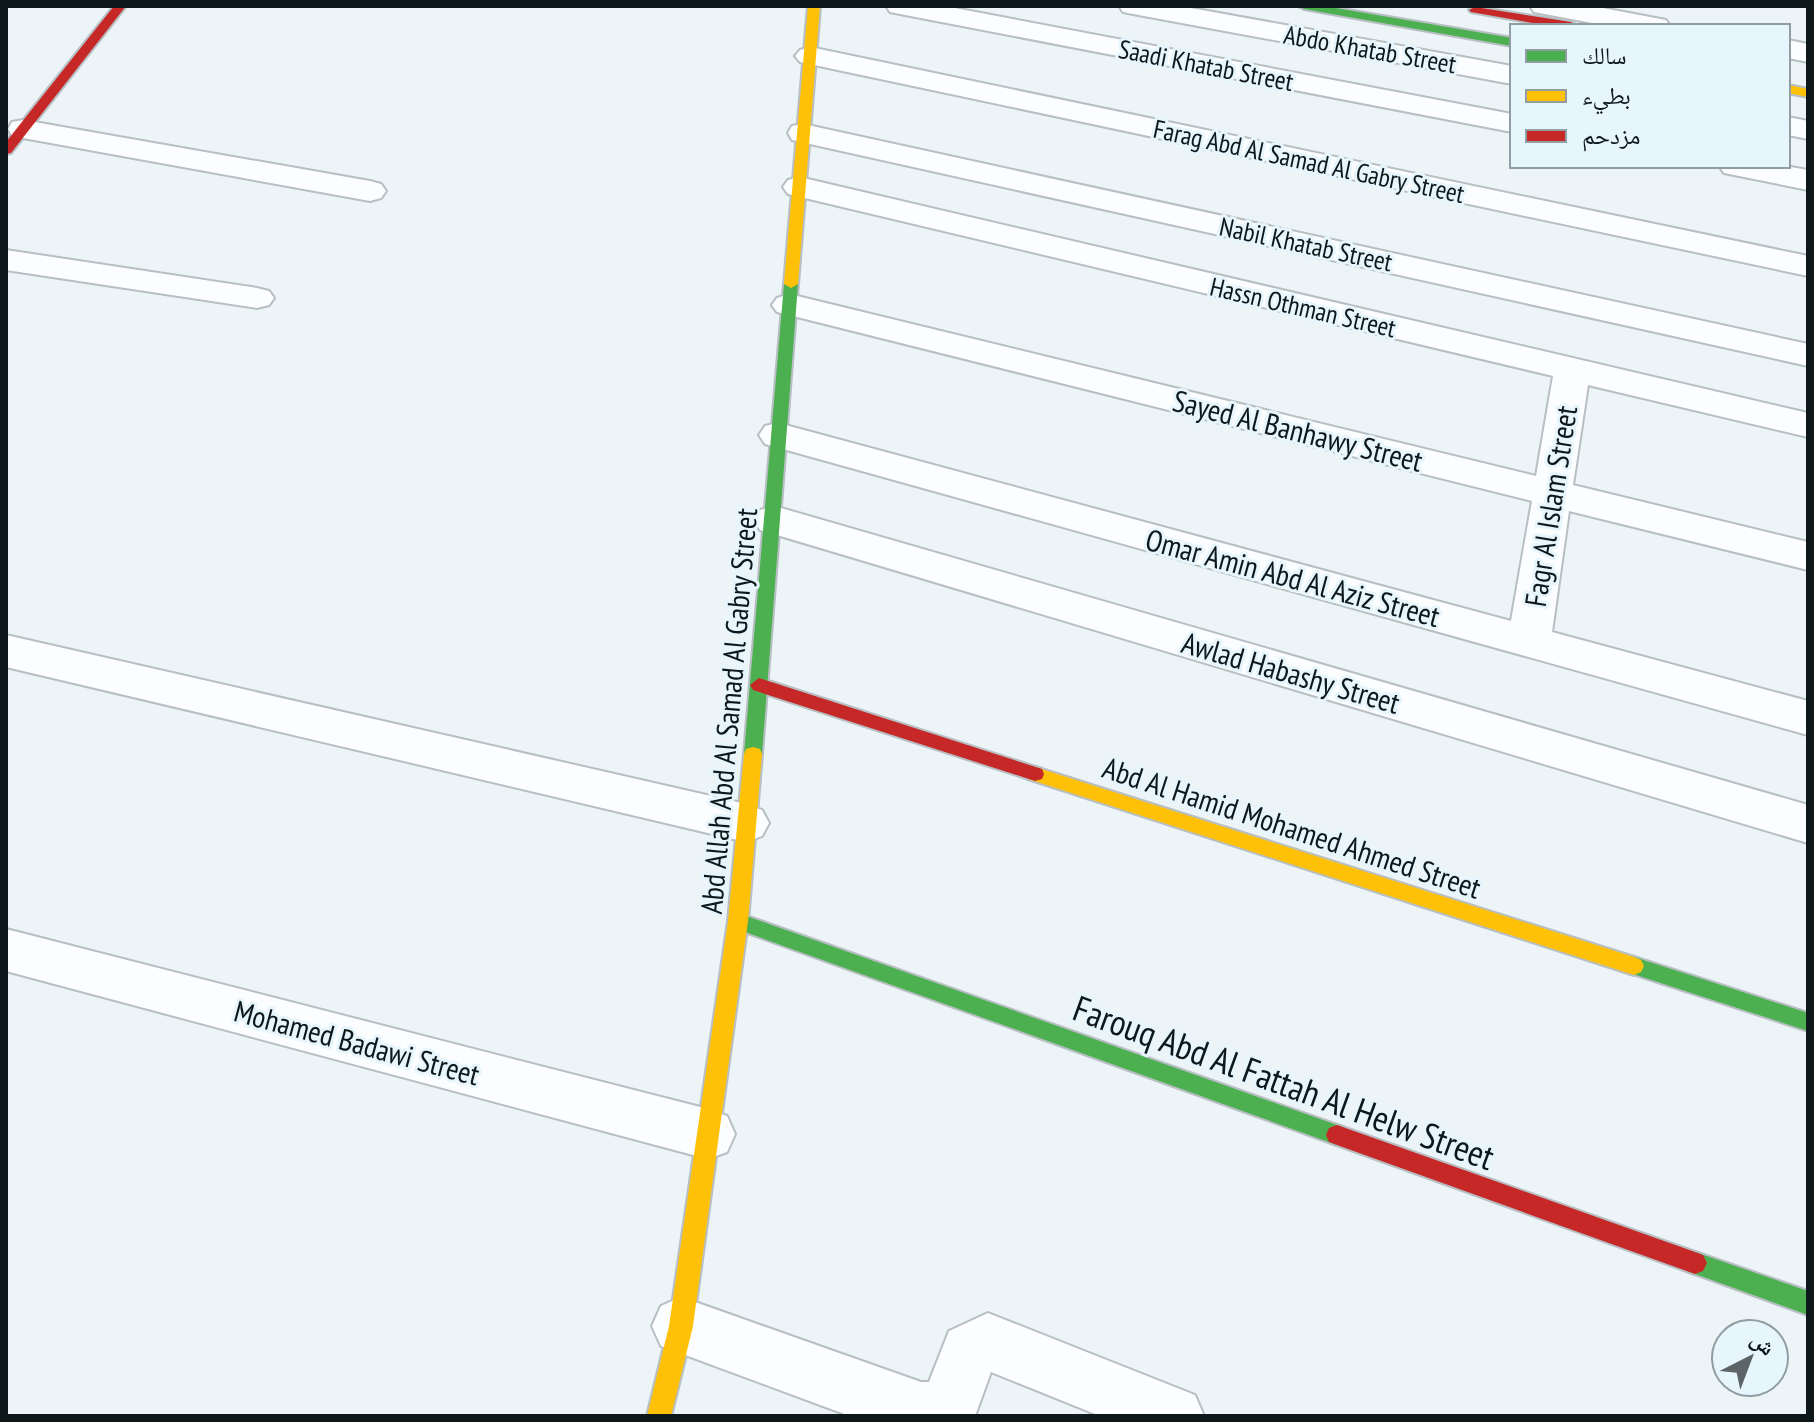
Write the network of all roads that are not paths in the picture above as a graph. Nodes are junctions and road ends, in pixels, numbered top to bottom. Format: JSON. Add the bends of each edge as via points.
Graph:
{"nodes":[{"id":1,"x":120,"y":6,"type":"edge"},
{"id":2,"x":814,"y":6,"type":"edge"},
{"id":3,"x":900,"y":6,"type":"edge"},
{"id":4,"x":1133,"y":6,"type":"edge"},
{"id":5,"x":1304,"y":6,"type":"edge"},
{"id":6,"x":1453,"y":6,"type":"edge"},
{"id":7,"x":1544,"y":6,"type":"edge"},
{"id":8,"x":1559,"y":24,"type":"edge"},
{"id":9,"x":1645,"y":24,"type":"edge"},
{"id":10,"x":1510,"y":42,"type":"edge"},
{"id":11,"x":810,"y":56,"type":"junction"},
{"id":12,"x":1510,"y":75,"type":"edge"},
{"id":13,"x":1510,"y":123,"type":"edge"},
{"id":14,"x":803,"y":133,"type":"junction"},
{"id":15,"x":14,"y":140,"type":"edge"},
{"id":16,"x":1745,"y":168,"type":"edge"},
{"id":17,"x":1808,"y":180,"type":"edge"},
{"id":18,"x":799,"y":187,"type":"junction"},
{"id":19,"x":370,"y":191,"type":"dead end"},
{"id":20,"x":6,"y":260,"type":"edge"},
{"id":21,"x":1808,"y":266,"type":"edge"},
{"id":22,"x":257,"y":298,"type":"dead end"},
{"id":23,"x":789,"y":305,"type":"junction"},
{"id":24,"x":1808,"y":355,"type":"edge"},
{"id":25,"x":1572,"y":370,"type":"junction"},
{"id":26,"x":1808,"y":425,"type":"edge"},
{"id":27,"x":778,"y":435,"type":"junction"},
{"id":28,"x":1552,"y":493,"type":"junction"},
{"id":29,"x":774,"y":520,"type":"junction"},
{"id":30,"x":1808,"y":556,"type":"edge"},
{"id":31,"x":1529,"y":641,"type":"junction"},
{"id":32,"x":6,"y":651,"type":"edge"},
{"id":33,"x":759,"y":685,"type":"junction"},
{"id":34,"x":1808,"y":718,"type":"edge"},
{"id":35,"x":746,"y":823,"type":"junction"},
{"id":36,"x":1808,"y":824,"type":"edge"},
{"id":37,"x":738,"y":921,"type":"junction"},
{"id":38,"x":6,"y":950,"type":"edge"},
{"id":39,"x":1808,"y":1022,"type":"edge"},
{"id":40,"x":708,"y":1134,"type":"junction"},
{"id":41,"x":1808,"y":1303,"type":"edge"},
{"id":42,"x":681,"y":1326,"type":"junction"},
{"id":43,"x":659,"y":1416,"type":"edge"},
{"id":44,"x":1174,"y":1416,"type":"edge"}],
"edges":[{"from":1,"to":15,"type":"street"},
{"from":2,"to":11,"type":"street","name":"Abd Allah Abd Al Samad Al Gabry Street"},
{"from":3,"to":13,"type":"street","name":"Saadi Khatab Street"},
{"from":4,"to":12,"type":"street","name":"Abdo Khatab Street"},
{"from":5,"to":10,"type":"street"},
{"from":6,"to":8,"type":"street"},
{"from":7,"to":9,"type":"street"},
{"from":11,"to":14,"type":"street","name":"Abd Allah Abd Al Samad Al Gabry Street"},
{"from":11,"to":21,"type":"street","name":"Farag Abd Al Samad Al Gabry Street"},
{"from":14,"to":18,"type":"street","name":"Abd Allah Abd Al Samad Al Gabry Street"},
{"from":14,"to":24,"type":"street","name":"Nabil Khatab Street"},
{"from":15,"to":19,"type":"street"},
{"from":16,"to":17,"type":"street"},
{"from":18,"to":23,"type":"street","name":"Abd Allah Abd Al Samad Al Gabry Street"},
{"from":18,"to":25,"type":"street","name":"Hassn Othman Street"},
{"from":20,"to":22,"type":"street"},
{"from":23,"to":27,"type":"street","name":"Abd Allah Abd Al Samad Al Gabry Street"},
{"from":23,"to":28,"type":"street","name":"Sayed Al Banhawy Street"},
{"from":25,"to":26,"type":"street","name":"Hassn Othman Street"},
{"from":25,"to":28,"type":"street","name":"Fagr Al Islam Street"},
{"from":27,"to":29,"type":"street","name":"Abd Allah Abd Al Samad Al Gabry Street"},
{"from":27,"to":31,"type":"street","name":"Omar Amin Abd Al Aziz Street"},
{"from":28,"to":30,"type":"street","name":"Sayed Al Banhawy Street"},
{"from":28,"to":31,"type":"street","name":"Fagr Al Islam Street"},
{"from":29,"to":33,"type":"street","name":"Abd Allah Abd Al Samad Al Gabry Street"},
{"from":29,"to":36,"type":"street","name":"Awlad Habashy Street"},
{"from":31,"to":34,"type":"street","name":"Omar Amin Abd Al Aziz Street"},
{"from":32,"to":35,"type":"street"},
{"from":33,"to":35,"type":"street","name":"Abd Allah Abd Al Samad Al Gabry Street"},
{"from":33,"to":39,"type":"street","name":"Abd Al Hamid Mohamed Ahmed Street"},
{"from":35,"to":37,"type":"street","name":"Abd Allah Abd Al Samad Al Gabry Street"},
{"from":37,"to":40,"type":"street","name":"Abd Allah Abd Al Samad Al Gabry Street"},
{"from":37,"to":41,"type":"street","name":"Farouq Abd Al Fattah Al Helw Street"},
{"from":38,"to":40,"type":"street","name":"Mohamed Badawi Street"},
{"from":40,"to":42,"type":"street","name":"Abd Allah Abd Al Samad Al Gabry Street"},
{"from":42,"to":43,"type":"street","name":"Abd Allah Abd Al Samad Al Gabry Street"},
{"from":42,"to":44,"type":"street","via":[[921,1412],[937,1412],[950,1404],[965,1356],[988,1342]]}]}
